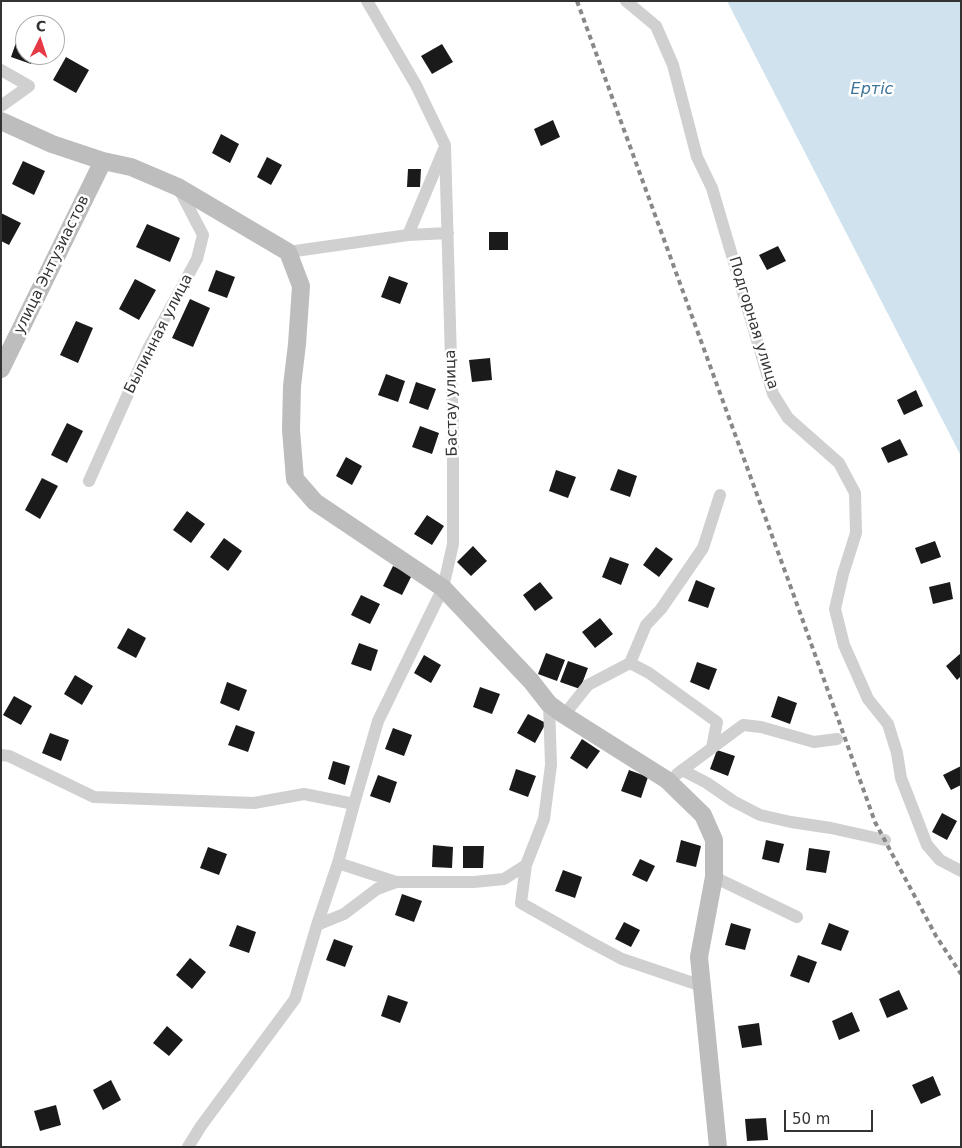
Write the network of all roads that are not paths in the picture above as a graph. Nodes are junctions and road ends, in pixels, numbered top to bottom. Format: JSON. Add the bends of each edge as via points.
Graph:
{"nodes":[{"id":1,"x":367,"y":1,"type":"edge"},
{"id":2,"x":626,"y":1,"type":"edge"},
{"id":3,"x":1,"y":70,"type":"edge"},
{"id":4,"x":1,"y":106,"type":"edge"},
{"id":5,"x":1,"y":121,"type":"edge"},
{"id":6,"x":445,"y":145,"type":"junction"},
{"id":7,"x":103,"y":161,"type":"junction"},
{"id":8,"x":178,"y":187,"type":"junction"},
{"id":9,"x":448,"y":233,"type":"junction"},
{"id":10,"x":408,"y":235,"type":"junction"},
{"id":11,"x":288,"y":252,"type":"junction"},
{"id":12,"x":1,"y":368,"type":"edge"},
{"id":13,"x":89,"y":481,"type":"dead end"},
{"id":14,"x":720,"y":495,"type":"dead end"},
{"id":15,"x":443,"y":588,"type":"junction"},
{"id":16,"x":630,"y":663,"type":"junction"},
{"id":17,"x":549,"y":704,"type":"junction"},
{"id":18,"x":564,"y":715,"type":"junction"},
{"id":19,"x":837,"y":739,"type":"dead end"},
{"id":20,"x":712,"y":748,"type":"junction"},
{"id":21,"x":1,"y":755,"type":"edge"},
{"id":22,"x":682,"y":770,"type":"junction"},
{"id":23,"x":667,"y":780,"type":"junction"},
{"id":24,"x":354,"y":804,"type":"junction"},
{"id":25,"x":885,"y":840,"type":"dead end"},
{"id":26,"x":338,"y":864,"type":"junction"},
{"id":27,"x":526,"y":865,"type":"junction"},
{"id":28,"x":961,"y":871,"type":"edge"},
{"id":29,"x":714,"y":877,"type":"junction"},
{"id":30,"x":396,"y":882,"type":"junction"},
{"id":31,"x":797,"y":917,"type":"dead end"},
{"id":32,"x":317,"y":925,"type":"junction"},
{"id":33,"x":702,"y":986,"type":"junction"},
{"id":34,"x":188,"y":1147,"type":"edge"},
{"id":35,"x":718,"y":1147,"type":"edge"}],
"edges":[{"from":1,"to":6,"type":"street","name":"Бастау улица","via":[[416,85]]},
{"from":2,"to":28,"type":"street","name":"Подгорная улица","via":[[656,26],[673,65],[697,157],[712,188],[774,394],[788,418],[839,463],[854,493],[856,533],[835,609],[844,645],[868,699],[888,724],[902,778],[928,845],[940,860]]},
{"from":3,"to":4,"type":"street","via":[[29,86]]},
{"from":5,"to":7,"type":"street","via":[[52,144]]},
{"from":6,"to":9,"type":"street","name":"Бастау улица"},
{"from":6,"to":10,"type":"street"},
{"from":7,"to":8,"type":"street","via":[[131,168]]},
{"from":7,"to":12,"type":"street","name":"улица Энтузиастов"},
{"from":8,"to":11,"type":"street"},
{"from":8,"to":13,"type":"street","name":"Былинная улица","via":[[203,235],[197,259],[149,347]]},
{"from":9,"to":10,"type":"street"},
{"from":9,"to":15,"type":"street","name":"Бастау улица","via":[[453,544]]},
{"from":10,"to":11,"type":"street"},
{"from":11,"to":15,"type":"street","via":[[301,286],[292,386],[295,479],[315,502]]},
{"from":14,"to":16,"type":"street","via":[[703,548],[646,625]]},
{"from":15,"to":17,"type":"street"},
{"from":15,"to":24,"type":"street","name":"Бастау улица","via":[[378,721]]},
{"from":16,"to":18,"type":"street","via":[[588,685]]},
{"from":16,"to":20,"type":"street","via":[[717,722]]},
{"from":17,"to":18,"type":"street"},
{"from":17,"to":27,"type":"street","via":[[552,765],[544,818]]},
{"from":18,"to":23,"type":"street"},
{"from":19,"to":20,"type":"street","via":[[814,742],[761,726],[743,725]]},
{"from":20,"to":22,"type":"street"},
{"from":21,"to":24,"type":"street","via":[[94,796],[254,803],[304,794]]},
{"from":22,"to":23,"type":"street"},
{"from":22,"to":25,"type":"street","via":[[760,815]]},
{"from":23,"to":29,"type":"street","via":[[702,815],[714,840]]},
{"from":24,"to":26,"type":"street","name":"Бастау улица"},
{"from":26,"to":30,"type":"street"},
{"from":26,"to":32,"type":"street","name":"Бастау улица"},
{"from":27,"to":30,"type":"street","via":[[504,879]]},
{"from":27,"to":33,"type":"street","via":[[520,903],[622,959]]},
{"from":29,"to":31,"type":"street"},
{"from":29,"to":33,"type":"street","via":[[699,957]]},
{"from":30,"to":32,"type":"street","via":[[377,889],[344,914]]},
{"from":32,"to":34,"type":"street","name":"Бастау улица","via":[[295,999]]},
{"from":33,"to":35,"type":"street"}]}
